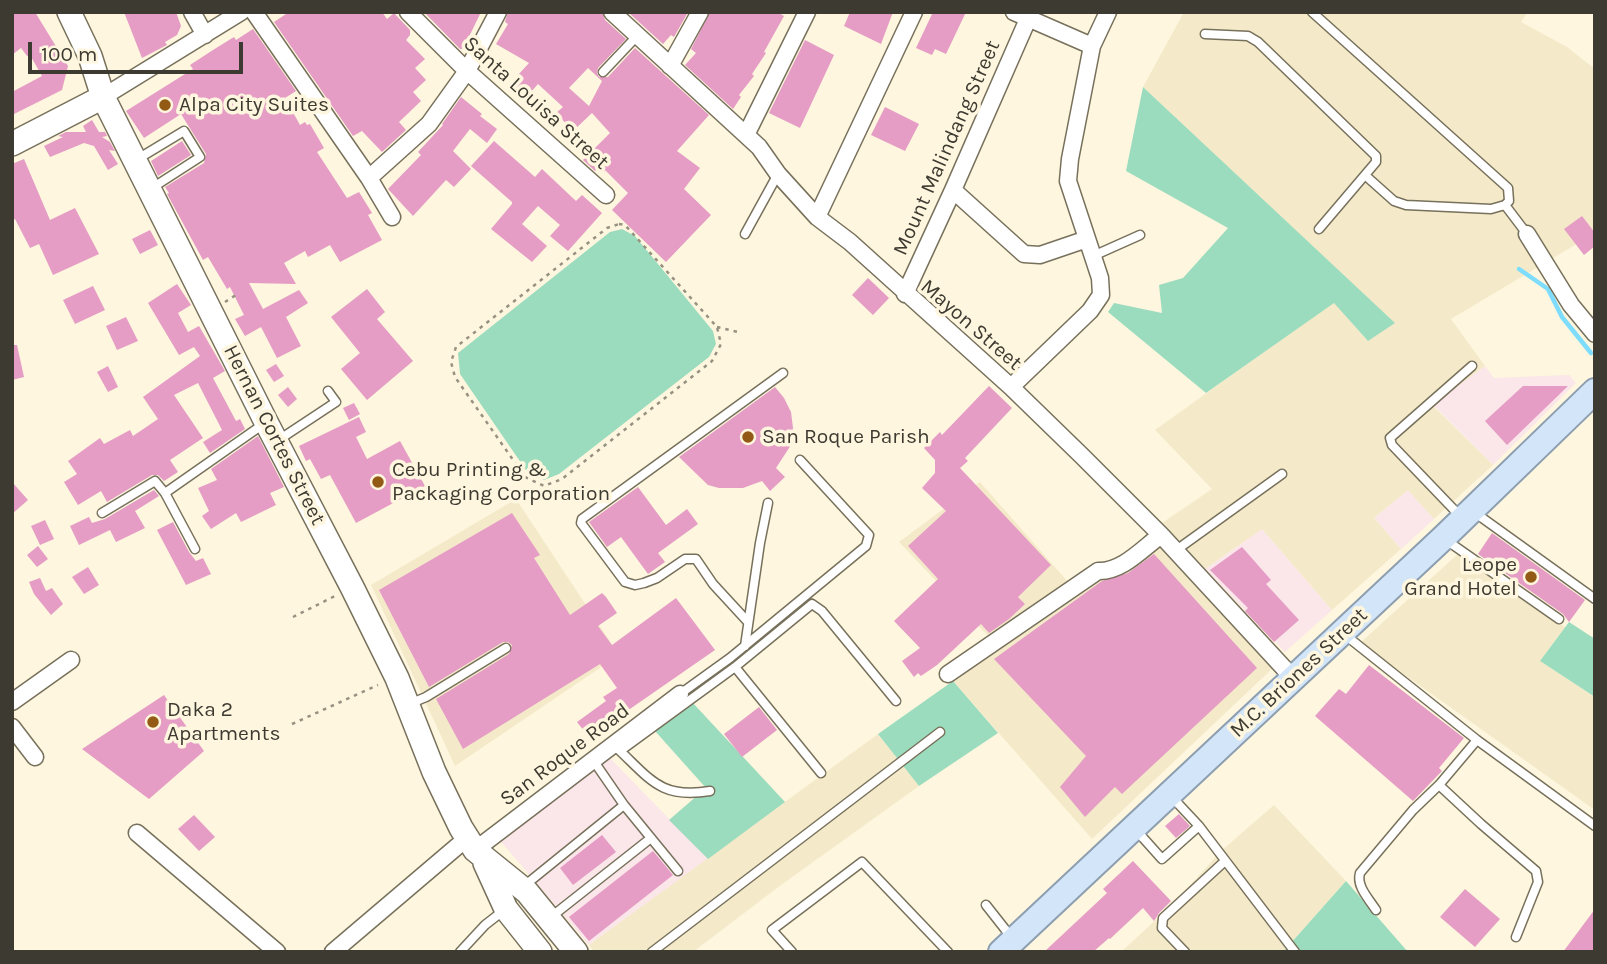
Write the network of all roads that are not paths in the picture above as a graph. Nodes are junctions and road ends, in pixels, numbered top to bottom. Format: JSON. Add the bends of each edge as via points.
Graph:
{"nodes":[{"id":1,"x":69,"y":12,"type":"edge"},
{"id":2,"x":192,"y":12,"type":"edge"},
{"id":3,"x":241,"y":12,"type":"edge"},
{"id":4,"x":254,"y":12,"type":"edge"},
{"id":5,"x":408,"y":12,"type":"edge"},
{"id":6,"x":498,"y":12,"type":"edge"},
{"id":7,"x":612,"y":12,"type":"edge"},
{"id":8,"x":699,"y":12,"type":"edge"},
{"id":9,"x":807,"y":12,"type":"edge"},
{"id":10,"x":914,"y":12,"type":"edge"},
{"id":11,"x":1108,"y":12,"type":"edge"},
{"id":12,"x":1312,"y":12,"type":"edge"},
{"id":13,"x":1021,"y":16,"type":"edge"},
{"id":14,"x":1205,"y":34,"type":"dead end"},
{"id":15,"x":205,"y":35,"type":"junction"},
{"id":16,"x":638,"y":36,"type":"junction"},
{"id":17,"x":1092,"y":46,"type":"junction"},
{"id":18,"x":670,"y":66,"type":"junction"},
{"id":19,"x":467,"y":71,"type":"junction"},
{"id":20,"x":603,"y":72,"type":"dead end"},
{"id":21,"x":103,"y":97,"type":"junction"},
{"id":22,"x":746,"y":135,"type":"junction"},
{"id":23,"x":12,"y":144,"type":"edge"},
{"id":24,"x":135,"y":160,"type":"junction"},
{"id":25,"x":778,"y":174,"type":"junction"},
{"id":26,"x":1366,"y":176,"type":"junction"},
{"id":27,"x":369,"y":178,"type":"junction"},
{"id":28,"x":150,"y":190,"type":"junction"},
{"id":29,"x":953,"y":190,"type":"junction"},
{"id":30,"x":606,"y":195,"type":"dead end"},
{"id":31,"x":1505,"y":205,"type":"junction"},
{"id":32,"x":392,"y":217,"type":"dead end"},
{"id":33,"x":817,"y":217,"type":"junction"},
{"id":34,"x":1319,"y":229,"type":"dead end"},
{"id":35,"x":745,"y":234,"type":"dead end"},
{"id":36,"x":1527,"y":234,"type":"joint"},
{"id":37,"x":1140,"y":235,"type":"dead end"},
{"id":38,"x":1087,"y":239,"type":"junction"},
{"id":39,"x":1094,"y":256,"type":"junction"},
{"id":40,"x":905,"y":294,"type":"junction"},
{"id":41,"x":1595,"y":334,"type":"edge"},
{"id":42,"x":1472,"y":366,"type":"dead end"},
{"id":43,"x":783,"y":373,"type":"dead end"},
{"id":44,"x":1011,"y":387,"type":"junction"},
{"id":45,"x":328,"y":391,"type":"dead end"},
{"id":46,"x":1595,"y":391,"type":"edge"},
{"id":47,"x":272,"y":432,"type":"junction"},
{"id":48,"x":800,"y":460,"type":"dead end"},
{"id":49,"x":1282,"y":474,"type":"dead end"},
{"id":50,"x":165,"y":493,"type":"junction"},
{"id":51,"x":768,"y":503,"type":"dead end"},
{"id":52,"x":102,"y":513,"type":"dead end"},
{"id":53,"x":1468,"y":515,"type":"junction"},
{"id":54,"x":1161,"y":535,"type":"junction"},
{"id":55,"x":1443,"y":538,"type":"junction"},
{"id":56,"x":195,"y":549,"type":"dead end"},
{"id":57,"x":1175,"y":551,"type":"junction"},
{"id":58,"x":1595,"y":598,"type":"edge"},
{"id":59,"x":1559,"y":619,"type":"dead end"},
{"id":60,"x":748,"y":622,"type":"junction"},
{"id":61,"x":1343,"y":632,"type":"junction"},
{"id":62,"x":745,"y":646,"type":"junction"},
{"id":63,"x":506,"y":648,"type":"dead end"},
{"id":64,"x":71,"y":660,"type":"dead end"},
{"id":65,"x":735,"y":667,"type":"junction"},
{"id":66,"x":948,"y":674,"type":"dead end"},
{"id":67,"x":1294,"y":679,"type":"junction"},
{"id":68,"x":680,"y":694,"type":"joint"},
{"id":69,"x":896,"y":701,"type":"dead end"},
{"id":70,"x":12,"y":702,"type":"edge"},
{"id":71,"x":407,"y":705,"type":"junction"},
{"id":72,"x":12,"y":727,"type":"edge"},
{"id":73,"x":940,"y":732,"type":"dead end"},
{"id":74,"x":1477,"y":740,"type":"junction"},
{"id":75,"x":617,"y":747,"type":"junction"},
{"id":76,"x":35,"y":757,"type":"dead end"},
{"id":77,"x":593,"y":760,"type":"junction"},
{"id":78,"x":821,"y":773,"type":"dead end"},
{"id":79,"x":1440,"y":785,"type":"junction"},
{"id":80,"x":710,"y":791,"type":"dead end"},
{"id":81,"x":1169,"y":794,"type":"junction"},
{"id":82,"x":624,"y":805,"type":"junction"},
{"id":83,"x":1199,"y":826,"type":"junction"},
{"id":84,"x":1595,"y":826,"type":"edge"},
{"id":85,"x":1134,"y":828,"type":"junction"},
{"id":86,"x":137,"y":833,"type":"dead end"},
{"id":87,"x":651,"y":838,"type":"junction"},
{"id":88,"x":475,"y":848,"type":"junction"},
{"id":89,"x":1225,"y":861,"type":"junction"},
{"id":90,"x":678,"y":872,"type":"dead end"},
{"id":91,"x":515,"y":899,"type":"junction"},
{"id":92,"x":986,"y":905,"type":"dead end"},
{"id":93,"x":1376,"y":910,"type":"dead end"},
{"id":94,"x":549,"y":919,"type":"junction"},
{"id":95,"x":1516,"y":937,"type":"dead end"},
{"id":96,"x":1014,"y":948,"type":"edge"},
{"id":97,"x":277,"y":952,"type":"edge"},
{"id":98,"x":333,"y":952,"type":"edge"},
{"id":99,"x":460,"y":952,"type":"edge"},
{"id":100,"x":540,"y":952,"type":"edge"},
{"id":101,"x":558,"y":952,"type":"edge"},
{"id":102,"x":576,"y":952,"type":"edge"},
{"id":103,"x":652,"y":952,"type":"edge"},
{"id":104,"x":792,"y":952,"type":"edge"},
{"id":105,"x":948,"y":952,"type":"edge"},
{"id":106,"x":1185,"y":952,"type":"edge"},
{"id":107,"x":1295,"y":952,"type":"edge"}],
"edges":[{"from":1,"to":21,"type":"main road","name":"Hernan Cortes Street"},
{"from":2,"to":15,"type":"street"},
{"from":3,"to":15,"type":"street"},
{"from":4,"to":27,"type":"street"},
{"from":5,"to":19,"type":"street","name":"Santa Louisa Street"},
{"from":6,"to":19,"type":"street"},
{"from":7,"to":16,"type":"street","name":"Mayon Street"},
{"from":8,"to":18,"type":"street"},
{"from":9,"to":22,"type":"street"},
{"from":10,"to":33,"type":"street"},
{"from":11,"to":17,"type":"street"},
{"from":12,"to":31,"type":"lane","via":[[1508,188]]},
{"from":13,"to":17,"type":"street"},
{"from":13,"to":29,"type":"street","name":"Mount Malindang Street"},
{"from":14,"to":26,"type":"lane","via":[[1248,36],[1258,42],[1376,156]]},
{"from":15,"to":21,"type":"street"},
{"from":16,"to":18,"type":"street","name":"Mayon Street"},
{"from":16,"to":20,"type":"lane"},
{"from":17,"to":38,"type":"street","via":[[1068,181]]},
{"from":18,"to":22,"type":"street","name":"Mayon Street"},
{"from":19,"to":27,"type":"street","via":[[429,124]]},
{"from":19,"to":30,"type":"street","name":"Santa Louisa Street"},
{"from":21,"to":23,"type":"main road"},
{"from":21,"to":24,"type":"main road","name":"Hernan Cortes Street"},
{"from":22,"to":25,"type":"street","name":"Mayon Street"},
{"from":24,"to":28,"type":"main road","name":"Hernan Cortes Street"},
{"from":24,"to":28,"type":"lane","via":[[184,131],[200,157]]},
{"from":25,"to":33,"type":"street","name":"Mayon Street"},
{"from":25,"to":35,"type":"lane"},
{"from":26,"to":31,"type":"lane","via":[[1394,201],[1406,205]]},
{"from":26,"to":34,"type":"lane"},
{"from":27,"to":32,"type":"street"},
{"from":28,"to":47,"type":"main road","name":"Hernan Cortes Street"},
{"from":29,"to":38,"type":"street","via":[[1024,254],[1040,255]]},
{"from":29,"to":40,"type":"street","name":"Mount Malindang Street"},
{"from":31,"to":36,"type":"lane"},
{"from":33,"to":40,"type":"street","name":"Mayon Street"},
{"from":36,"to":41,"type":"street","via":[[1571,305]]},
{"from":37,"to":39,"type":"lane"},
{"from":38,"to":39,"type":"street"},
{"from":39,"to":44,"type":"street","via":[[1101,295]]},
{"from":40,"to":44,"type":"street","name":"Mayon Street"},
{"from":42,"to":53,"type":"lane","via":[[1390,438],[1392,445]]},
{"from":43,"to":60,"type":"lane","via":[[581,523],[625,582],[644,583],[685,559],[696,559]]},
{"from":44,"to":54,"type":"street","name":"Mayon Street"},
{"from":45,"to":47,"type":"lane","via":[[336,402]]},
{"from":46,"to":53,"type":"main road","name":"M.C. Briones Street"},
{"from":47,"to":50,"type":"lane"},
{"from":47,"to":71,"type":"main road","name":"Hernan Cortes Street"},
{"from":48,"to":62,"type":"lane","via":[[869,535],[866,546]]},
{"from":49,"to":57,"type":"lane"},
{"from":50,"to":52,"type":"lane","via":[[155,481]]},
{"from":50,"to":56,"type":"lane"},
{"from":51,"to":60,"type":"lane"},
{"from":53,"to":55,"type":"main road","name":"M.C. Briones Street"},
{"from":53,"to":58,"type":"lane"},
{"from":54,"to":57,"type":"street","name":"Mayon Street"},
{"from":54,"to":66,"type":"street","via":[[1122,565],[1098,570]]},
{"from":55,"to":59,"type":"lane"},
{"from":55,"to":61,"type":"main road","name":"M.C. Briones Street"},
{"from":57,"to":67,"type":"street","name":"Mayon Street"},
{"from":60,"to":62,"type":"lane"},
{"from":61,"to":67,"type":"main road","name":"M.C. Briones Street"},
{"from":61,"to":74,"type":"lane"},
{"from":62,"to":68,"type":"lane"},
{"from":63,"to":71,"type":"lane"},
{"from":64,"to":70,"type":"street"},
{"from":65,"to":69,"type":"lane","via":[[812,604]]},
{"from":65,"to":75,"type":"lane"},
{"from":65,"to":78,"type":"lane"},
{"from":67,"to":81,"type":"main road","name":"M.C. Briones Street"},
{"from":68,"to":75,"type":"street","name":"San Roque Road"},
{"from":71,"to":88,"type":"main road","name":"Hernan Cortes Street","via":[[434,772]]},
{"from":72,"to":76,"type":"street"},
{"from":73,"to":103,"type":"lane"},
{"from":74,"to":79,"type":"lane"},
{"from":74,"to":84,"type":"lane"},
{"from":75,"to":77,"type":"street","name":"San Roque Road"},
{"from":75,"to":80,"type":"lane","via":[[654,784],[673,792]]},
{"from":77,"to":82,"type":"lane"},
{"from":77,"to":88,"type":"street","name":"San Roque Road"},
{"from":79,"to":93,"type":"lane","via":[[1360,873],[1360,884]]},
{"from":79,"to":95,"type":"lane","via":[[1536,870],[1538,882]]},
{"from":81,"to":83,"type":"lane"},
{"from":81,"to":85,"type":"main road","name":"M.C. Briones Street"},
{"from":82,"to":87,"type":"lane"},
{"from":82,"to":91,"type":"lane"},
{"from":83,"to":85,"type":"lane","via":[[1162,859]]},
{"from":83,"to":89,"type":"lane"},
{"from":85,"to":96,"type":"main road","name":"M.C. Briones Street"},
{"from":86,"to":97,"type":"street"},
{"from":87,"to":90,"type":"lane"},
{"from":87,"to":94,"type":"lane"},
{"from":88,"to":91,"type":"main road","name":"Hernan Cortes Street"},
{"from":88,"to":98,"type":"street","name":"San Roque Road"},
{"from":89,"to":106,"type":"lane","via":[[1163,918],[1162,928]]},
{"from":89,"to":107,"type":"lane"},
{"from":91,"to":94,"type":"main road","name":"Hernan Cortes Street"},
{"from":91,"to":99,"type":"lane"},
{"from":91,"to":100,"type":"main road","name":"Hernan Cortes Street"},
{"from":91,"to":101,"type":"main road","name":"Hernan Cortes Street"},
{"from":92,"to":96,"type":"lane"},
{"from":94,"to":102,"type":"main road","name":"Hernan Cortes Street"},
{"from":104,"to":105,"type":"lane","via":[[772,930],[862,862]]}]}
